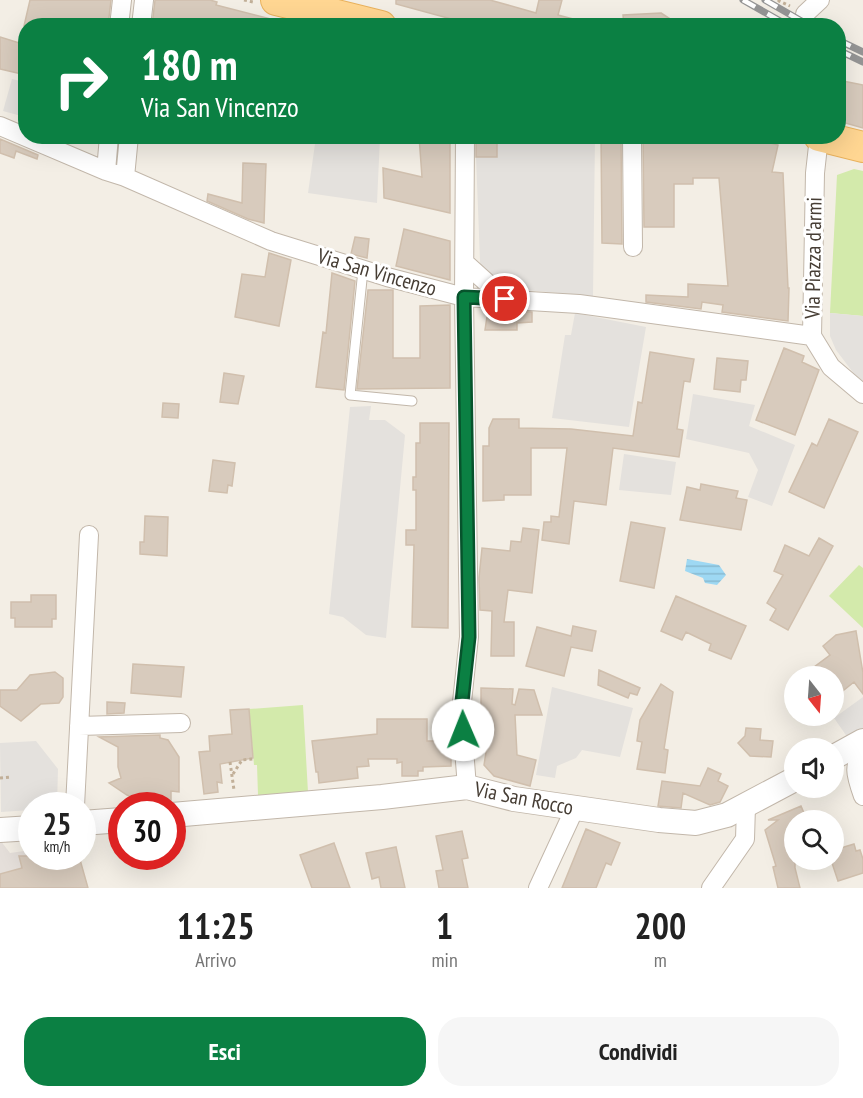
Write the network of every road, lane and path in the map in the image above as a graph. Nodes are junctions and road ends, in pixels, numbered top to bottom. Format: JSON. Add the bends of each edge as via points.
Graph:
{"nodes":[{"id":1,"x":122,"y":0,"type":"edge"},
{"id":2,"x":144,"y":0,"type":"edge"},
{"id":3,"x":276,"y":0,"type":"edge"},
{"id":4,"x":120,"y":18,"type":"edge"},
{"id":5,"x":142,"y":18,"type":"edge"},
{"id":6,"x":349,"y":18,"type":"edge"},
{"id":7,"x":0,"y":126,"type":"edge"},
{"id":8,"x":18,"y":134,"type":"edge"},
{"id":9,"x":846,"y":143,"type":"edge"},
{"id":10,"x":42,"y":144,"type":"edge"},
{"id":11,"x":108,"y":144,"type":"edge"},
{"id":12,"x":128,"y":144,"type":"edge"},
{"id":13,"x":465,"y":144,"type":"edge"},
{"id":14,"x":632,"y":144,"type":"edge"},
{"id":15,"x":818,"y":144,"type":"edge"},
{"id":16,"x":863,"y":147,"type":"edge"},
{"id":17,"x":106,"y":171,"type":"junction"},
{"id":18,"x":124,"y":177,"type":"junction"},
{"id":19,"x":633,"y":247,"type":"dead end"},
{"id":20,"x":465,"y":263,"type":"junction"},
{"id":21,"x":363,"y":270,"type":"junction"},
{"id":22,"x":464,"y":297,"type":"junction"},
{"id":23,"x":505,"y":299,"type":"junction"},
{"id":24,"x":812,"y":336,"type":"junction"},
{"id":25,"x":863,"y":394,"type":"edge"},
{"id":26,"x":412,"y":401,"type":"dead end"},
{"id":27,"x":89,"y":535,"type":"dead end"},
{"id":28,"x":181,"y":723,"type":"dead end"},
{"id":29,"x":79,"y":726,"type":"junction"},
{"id":30,"x":863,"y":742,"type":"edge"},
{"id":31,"x":844,"y":752,"type":"edge"},
{"id":32,"x":253,"y":759,"type":"dead end"},
{"id":33,"x":230,"y":762,"type":"dead end"},
{"id":34,"x":232,"y":775,"type":"junction"},
{"id":35,"x":11,"y":777,"type":"dead end"},
{"id":36,"x":0,"y":778,"type":"edge"},
{"id":37,"x":784,"y":785,"type":"edge"},
{"id":38,"x":467,"y":787,"type":"junction"},
{"id":39,"x":76,"y":792,"type":"edge"},
{"id":40,"x":863,"y":796,"type":"edge"},
{"id":41,"x":746,"y":806,"type":"junction"},
{"id":42,"x":575,"y":808,"type":"junction"},
{"id":43,"x":236,"y":810,"type":"junction"},
{"id":44,"x":186,"y":814,"type":"edge"},
{"id":45,"x":18,"y":829,"type":"edge"},
{"id":46,"x":0,"y":830,"type":"edge"},
{"id":47,"x":538,"y":888,"type":"edge"},
{"id":48,"x":711,"y":888,"type":"edge"}],
"edges":[{"from":1,"to":4,"type":"street"},
{"from":2,"to":5,"type":"street"},
{"from":3,"to":6,"type":"main road"},
{"from":7,"to":8,"type":"street","name":"Via San Vincenzo"},
{"from":9,"to":16,"type":"main road"},
{"from":10,"to":17,"type":"street","name":"Via San Vincenzo"},
{"from":11,"to":17,"type":"street"},
{"from":12,"to":18,"type":"street"},
{"from":13,"to":20,"type":"street"},
{"from":14,"to":19,"type":"street"},
{"from":15,"to":24,"type":"street","name":"Via Piazza d'armi"},
{"from":17,"to":18,"type":"street","name":"Via San Vincenzo"},
{"from":18,"to":21,"type":"street","name":"Via San Vincenzo","via":[[270,240]]},
{"from":20,"to":22,"type":"street"},
{"from":20,"to":23,"type":"street"},
{"from":21,"to":22,"type":"street","name":"Via San Vincenzo"},
{"from":21,"to":26,"type":"lane","via":[[350,395]]},
{"from":22,"to":23,"type":"street","name":"Via San Vincenzo"},
{"from":22,"to":38,"type":"street","via":[[469,637],[461,711]]},
{"from":23,"to":24,"type":"street","name":"Via San Vincenzo","via":[[579,304]]},
{"from":24,"to":25,"type":"street","name":"Via Piazza d'armi","via":[[831,367]]},
{"from":27,"to":29,"type":"street"},
{"from":28,"to":29,"type":"street"},
{"from":29,"to":39,"type":"street"},
{"from":30,"to":31,"type":"street"},
{"from":30,"to":40,"type":"street","via":[[855,773]]},
{"from":32,"to":34,"type":"path","via":[[242,760]]},
{"from":33,"to":34,"type":"path"},
{"from":34,"to":43,"type":"path"},
{"from":35,"to":36,"type":"path"},
{"from":37,"to":41,"type":"street","name":"Via San Rocco"},
{"from":38,"to":42,"type":"street","name":"Via San Rocco"},
{"from":38,"to":43,"type":"street","name":"Via San Rocco"},
{"from":41,"to":42,"type":"street","name":"Via San Rocco","via":[[696,823]]},
{"from":41,"to":48,"type":"street","via":[[745,838]]},
{"from":42,"to":47,"type":"street"},
{"from":43,"to":44,"type":"street","name":"Via San Rocco"},
{"from":45,"to":46,"type":"street"}]}
